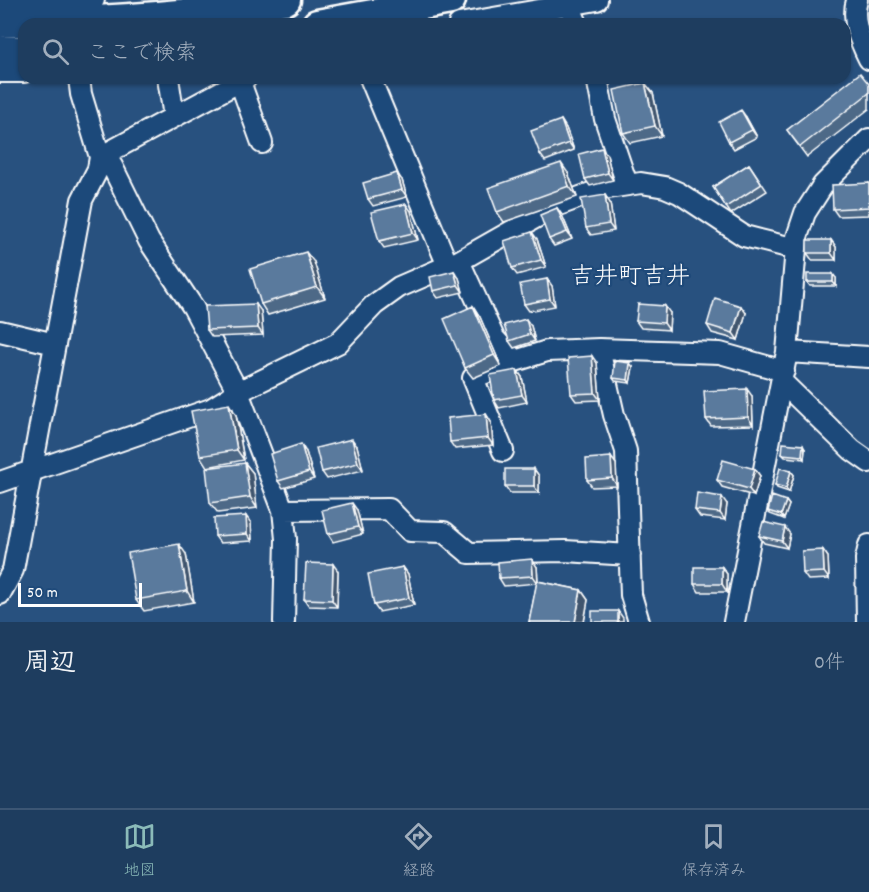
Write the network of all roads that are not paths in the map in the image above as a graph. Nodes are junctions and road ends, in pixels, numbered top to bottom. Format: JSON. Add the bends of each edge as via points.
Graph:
{"nodes":[{"id":1,"x":94,"y":0,"type":"edge"},
{"id":2,"x":286,"y":0,"type":"edge"},
{"id":3,"x":451,"y":0,"type":"edge"},
{"id":4,"x":597,"y":0,"type":"edge"},
{"id":5,"x":857,"y":0,"type":"edge"},
{"id":6,"x":0,"y":2,"type":"edge"},
{"id":7,"x":569,"y":5,"type":"junction"},
{"id":8,"x":201,"y":7,"type":"edge"},
{"id":9,"x":72,"y":12,"type":"edge"},
{"id":10,"x":33,"y":18,"type":"edge"},
{"id":11,"x":350,"y":18,"type":"edge"},
{"id":12,"x":494,"y":18,"type":"edge"},
{"id":13,"x":574,"y":18,"type":"edge"},
{"id":14,"x":18,"y":20,"type":"edge"},
{"id":15,"x":0,"y":23,"type":"edge"},
{"id":16,"x":0,"y":51,"type":"edge"},
{"id":17,"x":18,"y":51,"type":"edge"},
{"id":18,"x":869,"y":59,"type":"edge"},
{"id":19,"x":0,"y":72,"type":"edge"},
{"id":20,"x":18,"y":72,"type":"edge"},
{"id":21,"x":80,"y":84,"type":"edge"},
{"id":22,"x":169,"y":84,"type":"edge"},
{"id":23,"x":235,"y":84,"type":"edge"},
{"id":24,"x":245,"y":84,"type":"edge"},
{"id":25,"x":373,"y":84,"type":"edge"},
{"id":26,"x":598,"y":84,"type":"edge"},
{"id":27,"x":174,"y":117,"type":"junction"},
{"id":28,"x":869,"y":139,"type":"edge"},
{"id":29,"x":262,"y":143,"type":"dead end"},
{"id":30,"x":100,"y":157,"type":"junction"},
{"id":31,"x":627,"y":184,"type":"junction"},
{"id":32,"x":796,"y":249,"type":"junction"},
{"id":33,"x":454,"y":263,"type":"junction"},
{"id":34,"x":0,"y":331,"type":"edge"},
{"id":35,"x":55,"y":344,"type":"junction"},
{"id":36,"x":599,"y":349,"type":"junction"},
{"id":37,"x":869,"y":357,"type":"edge"},
{"id":38,"x":515,"y":361,"type":"junction"},
{"id":39,"x":784,"y":368,"type":"junction"},
{"id":40,"x":238,"y":392,"type":"junction"},
{"id":41,"x":503,"y":451,"type":"dead end"},
{"id":42,"x":869,"y":462,"type":"edge"},
{"id":43,"x":32,"y":472,"type":"junction"},
{"id":44,"x":0,"y":482,"type":"edge"},
{"id":45,"x":283,"y":510,"type":"junction"},
{"id":46,"x":869,"y":545,"type":"edge"},
{"id":47,"x":630,"y":555,"type":"junction"},
{"id":48,"x":0,"y":594,"type":"edge"},
{"id":49,"x":284,"y":622,"type":"edge"},
{"id":50,"x":639,"y":622,"type":"edge"},
{"id":51,"x":734,"y":622,"type":"edge"},
{"id":52,"x":867,"y":622,"type":"edge"}],
"edges":[{"from":1,"to":9,"type":"street"},
{"from":2,"to":8,"type":"highway","via":[[228,10]]},
{"from":3,"to":11,"type":"highway"},
{"from":4,"to":7,"type":"street"},
{"from":5,"to":18,"type":"street","via":[[858,33]]},
{"from":6,"to":9,"type":"street"},
{"from":7,"to":12,"type":"street"},
{"from":7,"to":13,"type":"street"},
{"from":8,"to":9,"type":"highway"},
{"from":9,"to":10,"type":"highway"},
{"from":14,"to":15,"type":"highway"},
{"from":16,"to":17,"type":"highway"},
{"from":19,"to":20,"type":"street"},
{"from":21,"to":30,"type":"street"},
{"from":22,"to":27,"type":"street"},
{"from":23,"to":27,"type":"street"},
{"from":24,"to":29,"type":"street"},
{"from":25,"to":33,"type":"street"},
{"from":26,"to":31,"type":"street"},
{"from":27,"to":30,"type":"street"},
{"from":28,"to":32,"type":"street","via":[[814,197],[805,213]]},
{"from":30,"to":35,"type":"street","via":[[82,200]]},
{"from":30,"to":40,"type":"street","via":[[112,166],[149,241],[193,307]]},
{"from":31,"to":32,"type":"street","via":[[653,185],[679,193],[744,236]]},
{"from":31,"to":33,"type":"street","via":[[556,206]]},
{"from":32,"to":39,"type":"street"},
{"from":33,"to":38,"type":"street","via":[[494,338]]},
{"from":33,"to":40,"type":"street","via":[[385,297],[338,343]]},
{"from":34,"to":35,"type":"street"},
{"from":35,"to":43,"type":"street"},
{"from":36,"to":38,"type":"street","via":[[548,351]]},
{"from":36,"to":39,"type":"street","via":[[720,353]]},
{"from":36,"to":47,"type":"street","via":[[627,452]]},
{"from":37,"to":39,"type":"street"},
{"from":38,"to":41,"type":"street","via":[[473,378]]},
{"from":39,"to":42,"type":"street","via":[[852,450]]},
{"from":39,"to":51,"type":"street"},
{"from":40,"to":43,"type":"street","via":[[211,409]]},
{"from":40,"to":45,"type":"street"},
{"from":43,"to":44,"type":"street"},
{"from":43,"to":48,"type":"street","via":[[13,570]]},
{"from":45,"to":47,"type":"street","via":[[389,509],[410,531],[444,532],[469,553],[565,551]]},
{"from":45,"to":49,"type":"street"},
{"from":46,"to":52,"type":"street"},
{"from":47,"to":50,"type":"street","via":[[631,595]]}]}
